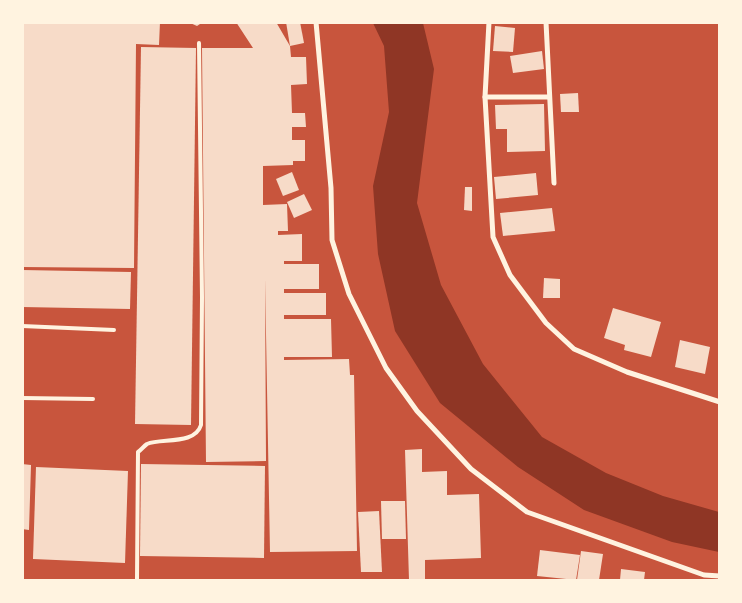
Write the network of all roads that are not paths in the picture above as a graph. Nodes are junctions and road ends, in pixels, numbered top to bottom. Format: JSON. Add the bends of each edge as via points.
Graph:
{"nodes":[{"id":1,"x":316,"y":22,"type":"edge"},
{"id":2,"x":489,"y":22,"type":"edge"},
{"id":3,"x":546,"y":22,"type":"edge"},
{"id":4,"x":199,"y":43,"type":"dead end"},
{"id":5,"x":549,"y":97,"type":"junction"},
{"id":6,"x":485,"y":98,"type":"junction"},
{"id":7,"x":554,"y":183,"type":"dead end"},
{"id":8,"x":22,"y":326,"type":"edge"},
{"id":9,"x":114,"y":330,"type":"dead end"},
{"id":10,"x":22,"y":398,"type":"edge"},
{"id":11,"x":93,"y":399,"type":"dead end"},
{"id":12,"x":720,"y":402,"type":"edge"},
{"id":13,"x":720,"y":576,"type":"edge"},
{"id":14,"x":137,"y":580,"type":"edge"}],
"edges":[{"from":1,"to":13,"type":"street","via":[[331,188],[332,240],[349,294],[386,368],[417,411],[471,469],[527,512],[704,575]]},
{"from":2,"to":6,"type":"street"},
{"from":3,"to":5,"type":"street"},
{"from":4,"to":14,"type":"lane","via":[[201,424],[196,433],[188,437],[148,444],[138,452]]},
{"from":5,"to":6,"type":"street"},
{"from":5,"to":7,"type":"street"},
{"from":6,"to":12,"type":"street","via":[[493,238],[510,275],[546,323],[574,350],[627,372]]},
{"from":8,"to":9,"type":"lane"},
{"from":10,"to":11,"type":"lane"}]}
